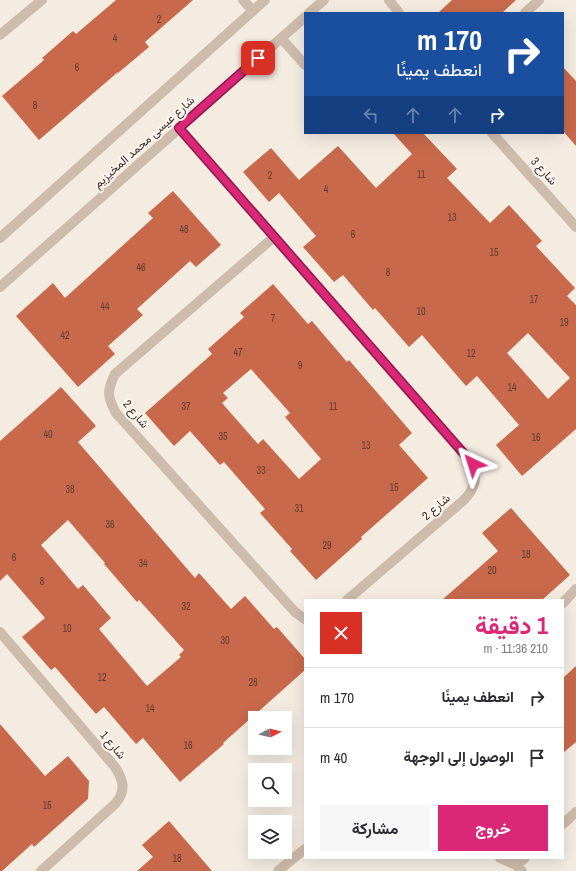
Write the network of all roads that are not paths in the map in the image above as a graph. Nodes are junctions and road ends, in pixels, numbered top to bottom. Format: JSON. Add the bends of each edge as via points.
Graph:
{"nodes":[{"id":1,"x":42,"y":0,"type":"edge"},
{"id":2,"x":243,"y":0,"type":"edge"},
{"id":3,"x":265,"y":0,"type":"edge"},
{"id":4,"x":324,"y":0,"type":"edge"},
{"id":5,"x":389,"y":0,"type":"edge"},
{"id":6,"x":539,"y":0,"type":"edge"},
{"id":7,"x":252,"y":11,"type":"junction"},
{"id":8,"x":310,"y":12,"type":"edge"},
{"id":9,"x":398,"y":12,"type":"edge"},
{"id":10,"x":526,"y":12,"type":"edge"},
{"id":11,"x":304,"y":18,"type":"edge"},
{"id":12,"x":0,"y":35,"type":"edge"},
{"id":13,"x":281,"y":38,"type":"junction"},
{"id":14,"x":304,"y":64,"type":"edge"},
{"id":15,"x":179,"y":128,"type":"junction"},
{"id":16,"x":493,"y":134,"type":"edge"},
{"id":17,"x":576,"y":227,"type":"edge"},
{"id":18,"x":274,"y":237,"type":"junction"},
{"id":19,"x":0,"y":238,"type":"edge"},
{"id":20,"x":0,"y":287,"type":"edge"},
{"id":21,"x":576,"y":589,"type":"edge"},
{"id":22,"x":348,"y":599,"type":"edge"},
{"id":23,"x":564,"y":602,"type":"edge"},
{"id":24,"x":304,"y":618,"type":"edge"},
{"id":25,"x":0,"y":632,"type":"edge"},
{"id":26,"x":576,"y":812,"type":"edge"},
{"id":27,"x":564,"y":823,"type":"edge"},
{"id":28,"x":304,"y":849,"type":"edge"},
{"id":29,"x":502,"y":859,"type":"edge"},
{"id":30,"x":524,"y":859,"type":"edge"},
{"id":31,"x":519,"y":868,"type":"edge"},
{"id":32,"x":41,"y":871,"type":"edge"},
{"id":33,"x":278,"y":871,"type":"edge"}],
"edges":[{"from":1,"to":12,"type":"street"},
{"from":2,"to":7,"type":"street"},
{"from":3,"to":7,"type":"street","name":"شارع عيسى محمد المخيزيم"},
{"from":4,"to":8,"type":"street"},
{"from":5,"to":9,"type":"street"},
{"from":6,"to":10,"type":"street"},
{"from":7,"to":19,"type":"street","name":"شارع عيسى محمد المخيزيم"},
{"from":11,"to":13,"type":"street","name":"شارع عيسى محمد المخيزيم"},
{"from":13,"to":14,"type":"street"},
{"from":13,"to":15,"type":"street","name":"شارع عيسى محمد المخيزيم"},
{"from":15,"to":18,"type":"street","name":"شارع 2"},
{"from":15,"to":20,"type":"street","name":"شارع عيسى محمد المخيزيم"},
{"from":16,"to":17,"type":"street","name":"شارع 3"},
{"from":18,"to":22,"type":"street","name":"شارع 2","via":[[473,464],[475,473],[473,489],[464,500]]},
{"from":18,"to":24,"type":"street","name":"شارع 2","via":[[115,374],[109,394],[110,404],[116,413],[295,612]]},
{"from":21,"to":23,"type":"street"},
{"from":25,"to":32,"type":"street","name":"شارع 1","via":[[121,776],[123,788],[120,799]]},
{"from":26,"to":27,"type":"street"},
{"from":28,"to":33,"type":"street"},
{"from":29,"to":31,"type":"street"},
{"from":30,"to":31,"type":"street"}]}
